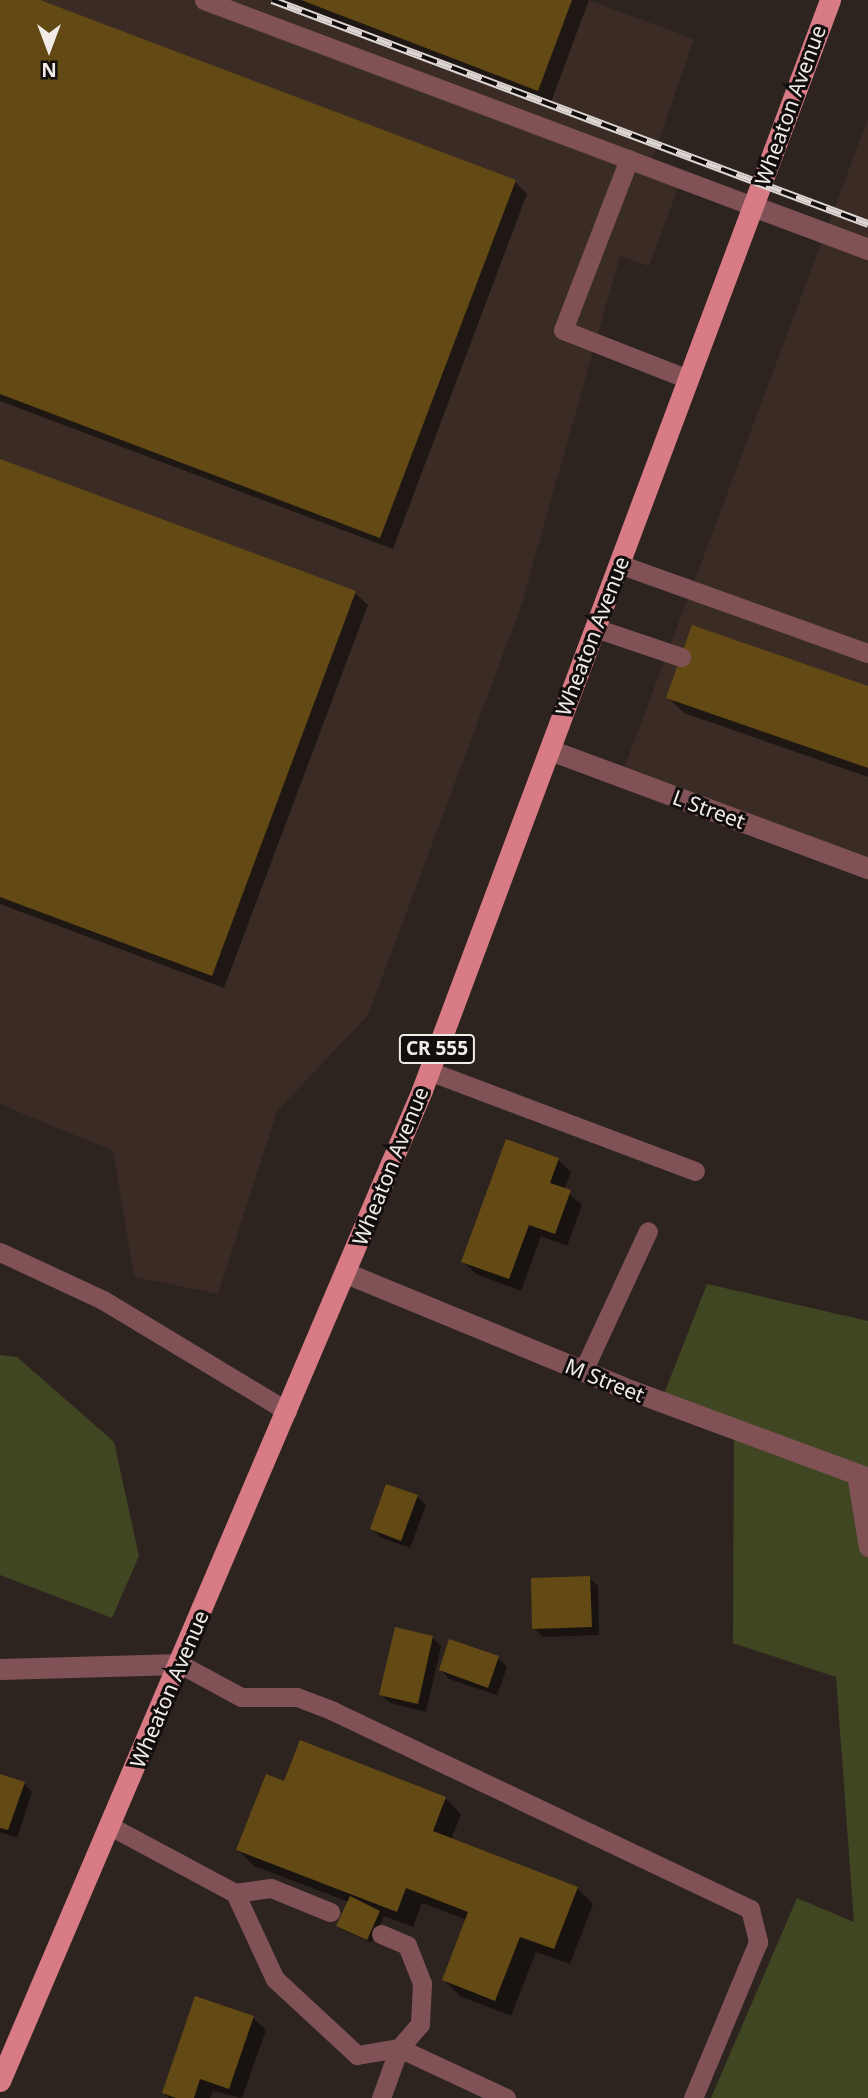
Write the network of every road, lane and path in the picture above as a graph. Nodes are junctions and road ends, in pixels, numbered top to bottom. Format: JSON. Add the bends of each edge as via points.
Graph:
{"nodes":[{"id":1,"x":204,"y":0,"type":"edge"},
{"id":2,"x":830,"y":0,"type":"edge"},
{"id":3,"x":629,"y":159,"type":"junction"},
{"id":4,"x":753,"y":206,"type":"junction"},
{"id":5,"x":868,"y":249,"type":"edge"},
{"id":6,"x":688,"y":379,"type":"junction"},
{"id":7,"x":619,"y":565,"type":"junction"},
{"id":8,"x":595,"y":628,"type":"junction"},
{"id":9,"x":868,"y":653,"type":"edge"},
{"id":10,"x":681,"y":657,"type":"dead end"},
{"id":11,"x":550,"y":750,"type":"junction"},
{"id":12,"x":868,"y":868,"type":"edge"},
{"id":13,"x":429,"y":1071,"type":"junction"},
{"id":14,"x":695,"y":1171,"type":"dead end"},
{"id":15,"x":648,"y":1231,"type":"dead end"},
{"id":16,"x":0,"y":1252,"type":"edge"},
{"id":17,"x":346,"y":1273,"type":"junction"},
{"id":18,"x":583,"y":1371,"type":"junction"},
{"id":19,"x":288,"y":1411,"type":"junction"},
{"id":20,"x":862,"y":1476,"type":"edge"},
{"id":21,"x":868,"y":1547,"type":"edge"},
{"id":22,"x":180,"y":1664,"type":"junction"},
{"id":23,"x":0,"y":1669,"type":"edge"},
{"id":24,"x":110,"y":1826,"type":"junction"},
{"id":25,"x":235,"y":1893,"type":"junction"},
{"id":26,"x":330,"y":1912,"type":"dead end"},
{"id":27,"x":381,"y":1934,"type":"dead end"},
{"id":28,"x":399,"y":2048,"type":"junction"},
{"id":29,"x":0,"y":2081,"type":"edge"},
{"id":30,"x":381,"y":2098,"type":"edge"},
{"id":31,"x":506,"y":2098,"type":"edge"},
{"id":32,"x":693,"y":2098,"type":"edge"}],
"edges":[{"from":1,"to":3,"type":"lane"},
{"from":2,"to":4,"type":"main road","name":"Wheaton Avenue","number":"CR 555"},
{"from":3,"to":4,"type":"lane"},
{"from":3,"to":6,"type":"lane","via":[[563,330]]},
{"from":4,"to":5,"type":"street"},
{"from":4,"to":6,"type":"main road","name":"Wheaton Avenue","number":"CR 555"},
{"from":6,"to":7,"type":"main road","name":"Wheaton Avenue","number":"CR 555"},
{"from":7,"to":8,"type":"main road","name":"Wheaton Avenue","number":"CR 555"},
{"from":7,"to":9,"type":"lane"},
{"from":8,"to":10,"type":"lane"},
{"from":8,"to":11,"type":"main road","name":"Wheaton Avenue","number":"CR 555"},
{"from":11,"to":12,"type":"street","name":"L Street"},
{"from":11,"to":13,"type":"main road","name":"Wheaton Avenue","number":"CR 555"},
{"from":13,"to":14,"type":"lane"},
{"from":13,"to":17,"type":"main road","name":"Wheaton Avenue","number":"CR 555"},
{"from":15,"to":18,"type":"lane"},
{"from":16,"to":19,"type":"lane","via":[[103,1300]]},
{"from":17,"to":18,"type":"street","name":"M Street"},
{"from":17,"to":19,"type":"main road","name":"Wheaton Avenue","number":"CR 555"},
{"from":18,"to":20,"type":"street","name":"M Street"},
{"from":19,"to":22,"type":"main road","name":"Wheaton Avenue","number":"CR 555"},
{"from":20,"to":21,"type":"lane"},
{"from":22,"to":23,"type":"street"},
{"from":22,"to":24,"type":"main road","name":"Wheaton Avenue","number":"CR 555"},
{"from":22,"to":32,"type":"lane","via":[[241,1697],[297,1697],[333,1711],[750,1909],[758,1942]]},
{"from":24,"to":25,"type":"lane"},
{"from":24,"to":29,"type":"main road","name":"Wheaton Avenue","number":"CR 555"},
{"from":25,"to":26,"type":"lane","via":[[271,1888]]},
{"from":25,"to":28,"type":"lane","via":[[275,1979],[307,2013],[357,2055]]},
{"from":27,"to":28,"type":"lane","via":[[407,1945],[422,1983],[420,2024]]},
{"from":28,"to":30,"type":"lane"},
{"from":28,"to":31,"type":"lane"}]}
